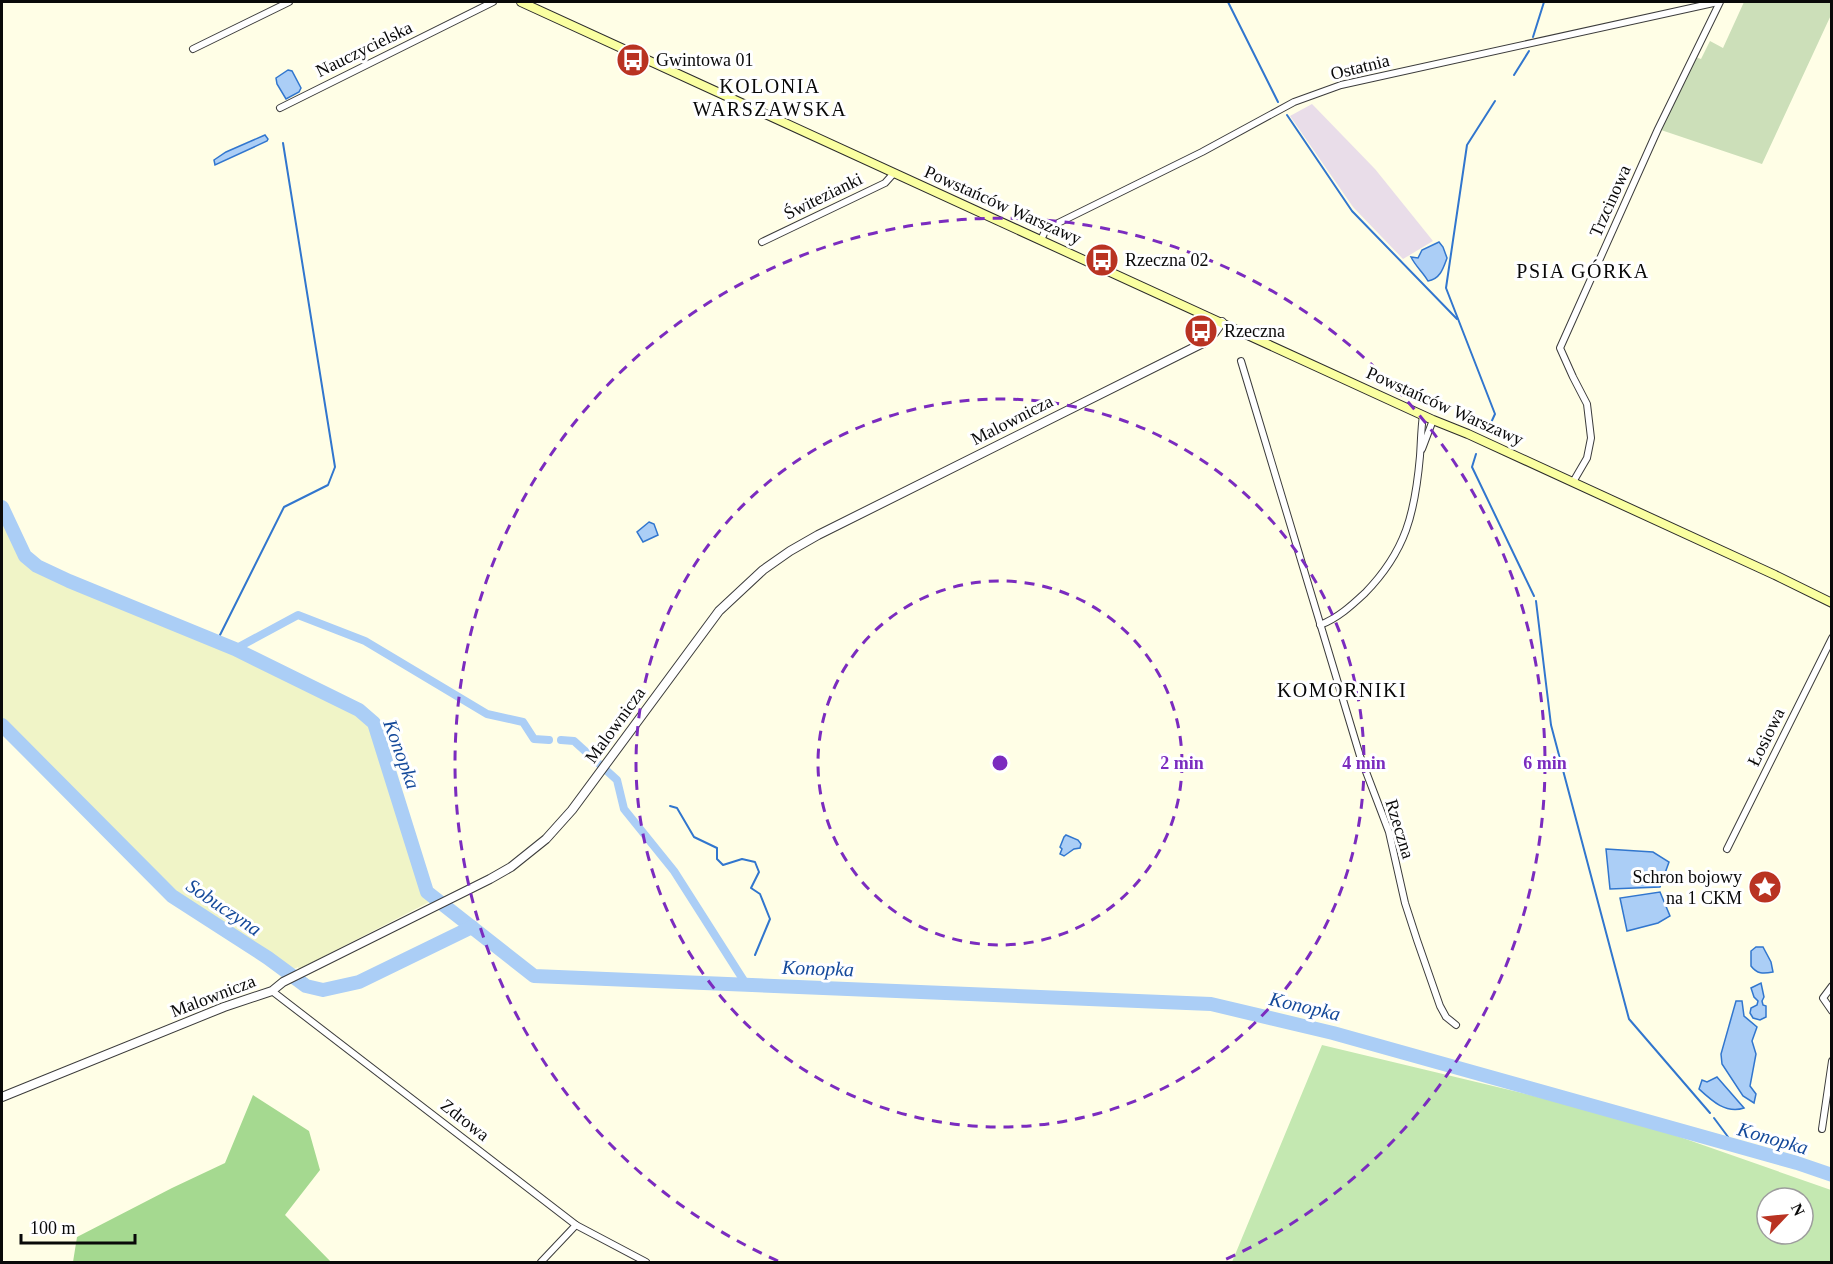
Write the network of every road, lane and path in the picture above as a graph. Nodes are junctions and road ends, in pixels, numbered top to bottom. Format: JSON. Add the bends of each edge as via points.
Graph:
{"nodes":[{"id":1,"x":289,"y":2,"type":"edge"},
{"id":2,"x":493,"y":2,"type":"edge"},
{"id":3,"x":521,"y":2,"type":"edge"},
{"id":4,"x":1719,"y":2,"type":"edge"},
{"id":5,"x":194,"y":49,"type":"dead end"},
{"id":6,"x":280,"y":108,"type":"dead end"},
{"id":7,"x":894,"y":173,"type":"junction"},
{"id":8,"x":1041,"y":240,"type":"junction"},
{"id":9,"x":762,"y":242,"type":"dead end"},
{"id":10,"x":1222,"y":322,"type":"junction"},
{"id":11,"x":1241,"y":361,"type":"dead end"},
{"id":12,"x":1423,"y":415,"type":"junction"},
{"id":13,"x":1433,"y":420,"type":"junction"},
{"id":14,"x":1420,"y":455,"type":"junction"},
{"id":15,"x":1573,"y":482,"type":"junction"},
{"id":16,"x":1832,"y":603,"type":"edge"},
{"id":17,"x":1320,"y":625,"type":"junction"},
{"id":18,"x":1832,"y":638,"type":"edge"},
{"id":19,"x":1727,"y":849,"type":"dead end"},
{"id":20,"x":1832,"y":986,"type":"edge"},
{"id":21,"x":272,"y":991,"type":"junction"},
{"id":22,"x":1832,"y":1011,"type":"edge"},
{"id":23,"x":1456,"y":1025,"type":"dead end"},
{"id":24,"x":1832,"y":1061,"type":"edge"},
{"id":25,"x":2,"y":1097,"type":"edge"},
{"id":26,"x":1822,"y":1129,"type":"dead end"},
{"id":27,"x":576,"y":1224,"type":"junction"},
{"id":28,"x":542,"y":1263,"type":"edge"},
{"id":29,"x":646,"y":1263,"type":"edge"}],
"edges":[{"from":1,"to":5,"type":"street"},
{"from":2,"to":6,"type":"street","name":"Nauczycielska"},
{"from":3,"to":7,"type":"main road","name":"Powstańców Warszawy"},
{"from":4,"to":8,"type":"street","name":"Ostatnia","via":[[1341,86],[1294,102],[1046,229]]},
{"from":4,"to":15,"type":"street","name":"Trzcinowa","via":[[1560,348],[1587,404],[1591,438],[1587,458]]},
{"from":7,"to":8,"type":"main road","name":"Powstańców Warszawy"},
{"from":7,"to":9,"type":"street","name":"Świtezianki","via":[[885,183]]},
{"from":8,"to":10,"type":"main road","name":"Powstańców Warszawy"},
{"from":10,"to":12,"type":"main road","name":"Powstańców Warszawy"},
{"from":10,"to":21,"type":"street","name":"Malownicza","via":[[1203,343],[818,535],[763,570],[719,611],[572,810],[546,839],[511,867]]},
{"from":11,"to":17,"type":"street","name":"Rzeczna"},
{"from":12,"to":13,"type":"main road","name":"Powstańców Warszawy"},
{"from":12,"to":14,"type":"street"},
{"from":13,"to":14,"type":"street"},
{"from":13,"to":15,"type":"main road","name":"Powstańców Warszawy"},
{"from":14,"to":17,"type":"street","via":[[1413,511],[1394,558],[1381,577],[1344,612]]},
{"from":15,"to":16,"type":"main road","name":"Powstańców Warszawy"},
{"from":17,"to":23,"type":"street","name":"Rzeczna","via":[[1360,756],[1389,832],[1416,940],[1440,1006]]},
{"from":18,"to":19,"type":"street","name":"Łosiowa"},
{"from":20,"to":22,"type":"street","via":[[1823,998]]},
{"from":21,"to":25,"type":"street","name":"Malownicza"},
{"from":21,"to":27,"type":"street","name":"Zdrowa"},
{"from":24,"to":26,"type":"street"},
{"from":27,"to":28,"type":"street"},
{"from":27,"to":29,"type":"street","name":"Zdrowa"}]}
